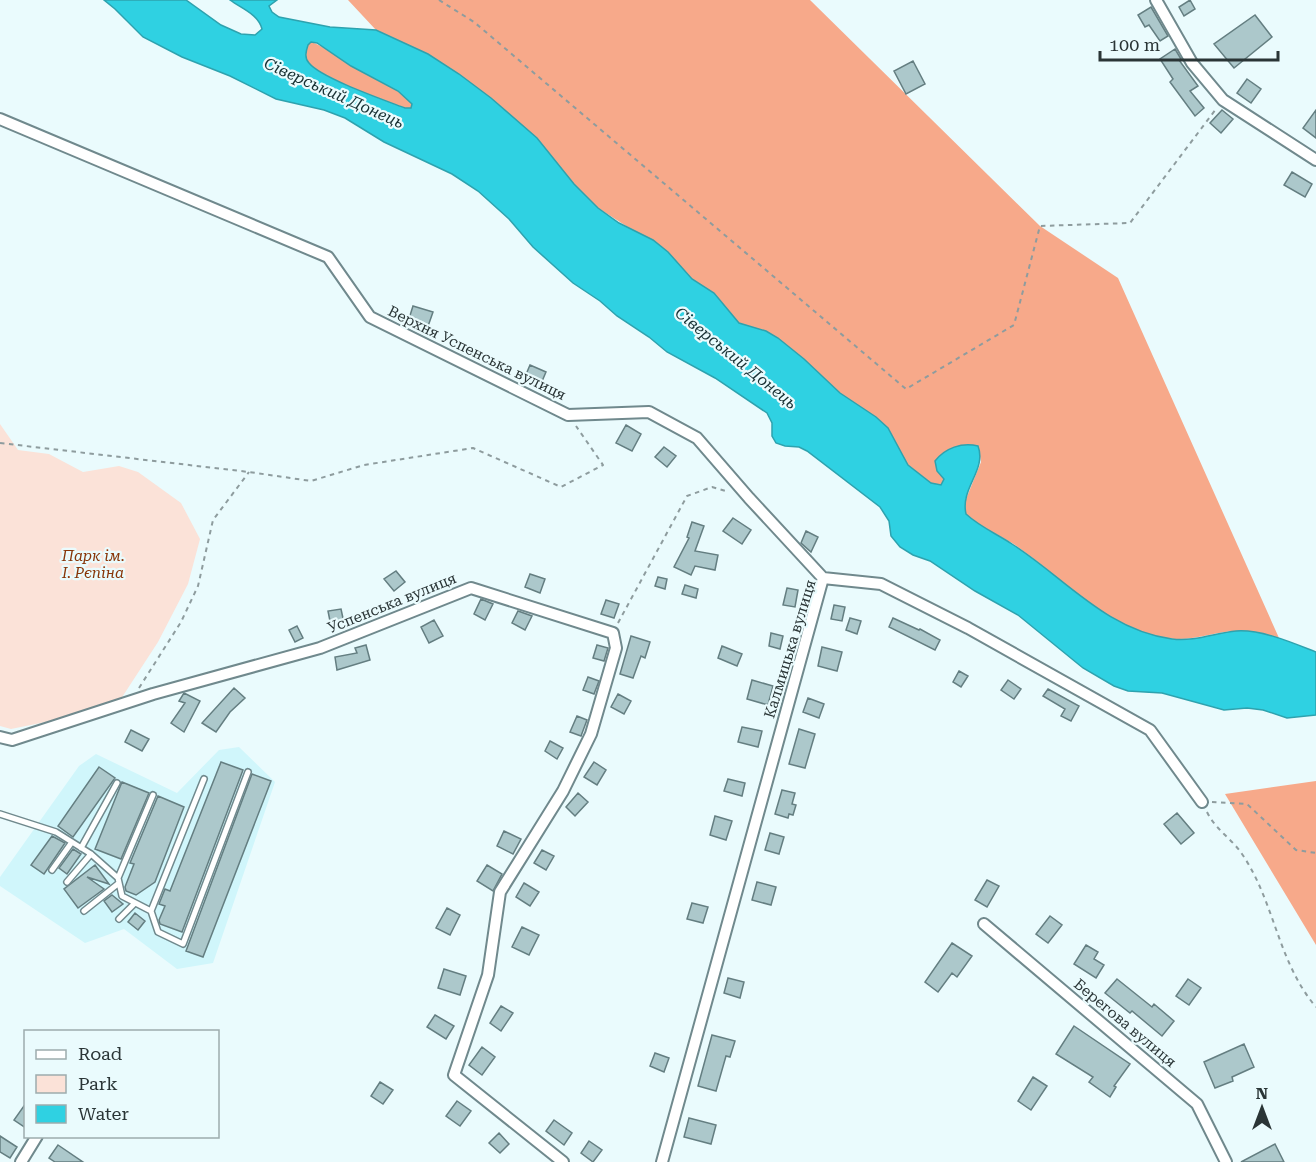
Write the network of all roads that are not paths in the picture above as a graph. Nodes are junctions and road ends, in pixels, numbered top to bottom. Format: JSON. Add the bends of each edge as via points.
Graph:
{"nodes":[{"id":1,"x":1156,"y":0,"type":"edge"},
{"id":2,"x":0,"y":119,"type":"edge"},
{"id":3,"x":1316,"y":160,"type":"edge"},
{"id":4,"x":824,"y":578,"type":"junction"},
{"id":5,"x":0,"y":738,"type":"edge"},
{"id":6,"x":248,"y":772,"type":"dead end"},
{"id":7,"x":204,"y":779,"type":"dead end"},
{"id":8,"x":117,"y":783,"type":"dead end"},
{"id":9,"x":153,"y":795,"type":"dead end"},
{"id":10,"x":1202,"y":802,"type":"road end"},
{"id":11,"x":0,"y":814,"type":"edge"},
{"id":12,"x":72,"y":842,"type":"junction"},
{"id":13,"x":81,"y":848,"type":"junction"},
{"id":14,"x":90,"y":854,"type":"junction"},
{"id":15,"x":52,"y":870,"type":"dead end"},
{"id":16,"x":118,"y":880,"type":"junction"},
{"id":17,"x":67,"y":882,"type":"dead end"},
{"id":18,"x":135,"y":903,"type":"junction"},
{"id":19,"x":84,"y":911,"type":"dead end"},
{"id":20,"x":151,"y":911,"type":"junction"},
{"id":21,"x":119,"y":919,"type":"dead end"},
{"id":22,"x":984,"y":924,"type":"dead end"},
{"id":23,"x":36,"y":1138,"type":"edge"},
{"id":24,"x":21,"y":1162,"type":"edge"},
{"id":25,"x":563,"y":1162,"type":"edge"},
{"id":26,"x":662,"y":1162,"type":"edge"},
{"id":27,"x":1226,"y":1162,"type":"edge"}],
"edges":[{"from":1,"to":3,"type":"street","via":[[1192,63],[1223,100]]},
{"from":2,"to":4,"type":"street","name":"Верхня Успенська вулиця","via":[[328,257],[370,317],[568,415],[649,412],[697,438]]},
{"from":4,"to":10,"type":"street","name":"Калмицька вулиця","via":[[881,584],[1150,730]]},
{"from":4,"to":26,"type":"street","name":"Калмицька вулиця"},
{"from":5,"to":25,"type":"street","name":"Успенська вулиця","via":[[12,741],[153,694],[320,648],[471,588],[613,633],[616,648],[591,734],[563,791],[500,892],[488,975],[454,1076]]},
{"from":6,"to":20,"type":"lane","via":[[183,944],[158,932]]},
{"from":7,"to":20,"type":"lane"},
{"from":8,"to":13,"type":"lane"},
{"from":9,"to":16,"type":"lane"},
{"from":11,"to":12,"type":"lane","via":[[56,832]]},
{"from":12,"to":13,"type":"lane"},
{"from":12,"to":15,"type":"lane"},
{"from":13,"to":14,"type":"lane"},
{"from":14,"to":16,"type":"lane"},
{"from":14,"to":17,"type":"lane"},
{"from":16,"to":18,"type":"lane","via":[[122,896]]},
{"from":16,"to":19,"type":"lane"},
{"from":18,"to":20,"type":"lane"},
{"from":18,"to":21,"type":"lane"},
{"from":22,"to":27,"type":"street","name":"Берегова вулиця","via":[[1197,1104]]},
{"from":23,"to":24,"type":"street"}]}
